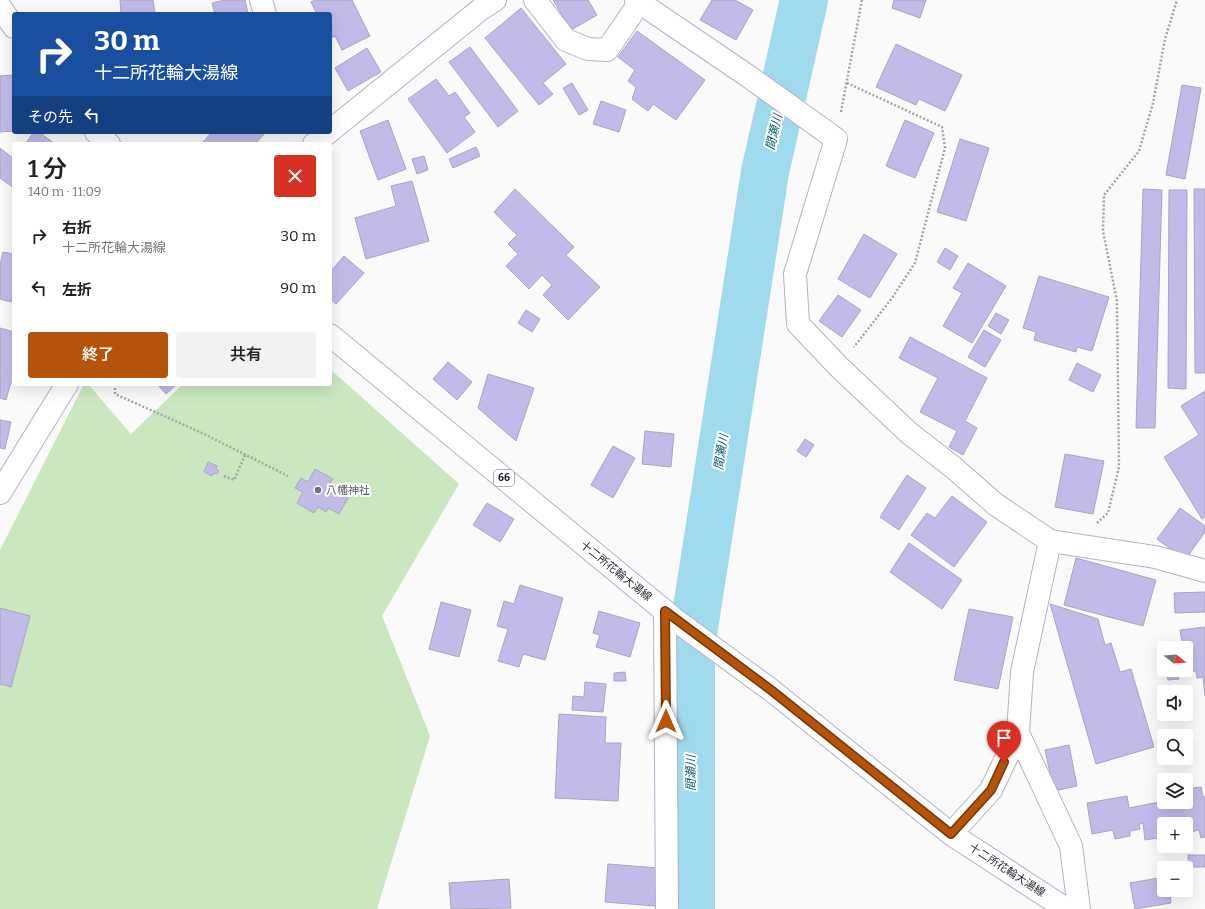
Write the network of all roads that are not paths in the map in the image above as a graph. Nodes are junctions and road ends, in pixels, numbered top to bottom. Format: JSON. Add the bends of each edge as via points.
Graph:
{"nodes":[{"id":1,"x":261,"y":0,"type":"edge"},
{"id":2,"x":495,"y":0,"type":"edge"},
{"id":3,"x":535,"y":0,"type":"edge"},
{"id":4,"x":638,"y":1,"type":"edge"},
{"id":5,"x":0,"y":8,"type":"edge"},
{"id":6,"x":264,"y":12,"type":"edge"},
{"id":7,"x":12,"y":24,"type":"edge"},
{"id":8,"x":332,"y":130,"type":"edge"},
{"id":9,"x":98,"y":134,"type":"edge"},
{"id":10,"x":326,"y":134,"type":"edge"},
{"id":11,"x":107,"y":142,"type":"edge"},
{"id":12,"x":316,"y":142,"type":"edge"},
{"id":13,"x":332,"y":337,"type":"edge"},
{"id":14,"x":66,"y":386,"type":"edge"},
{"id":15,"x":1,"y":489,"type":"edge"},
{"id":16,"x":1050,"y":541,"type":"junction"},
{"id":17,"x":1205,"y":571,"type":"edge"},
{"id":18,"x":672,"y":616,"type":"junction"},
{"id":19,"x":1018,"y":733,"type":"junction"},
{"id":20,"x":951,"y":834,"type":"junction"},
{"id":21,"x":667,"y":909,"type":"edge"},
{"id":22,"x":1066,"y":909,"type":"edge"},
{"id":23,"x":1079,"y":909,"type":"edge"}],
"edges":[{"from":1,"to":6,"type":"street"},
{"from":2,"to":8,"type":"street"},
{"from":3,"to":4,"type":"street","via":[[566,40],[588,50],[607,50]]},
{"from":4,"to":16,"type":"street","via":[[836,139],[795,274],[798,324],[839,367],[910,433],[995,504]]},
{"from":5,"to":7,"type":"street"},
{"from":9,"to":11,"type":"street"},
{"from":10,"to":12,"type":"street"},
{"from":13,"to":18,"type":"street","name":"十二所花輪大湯線","number":"66"},
{"from":14,"to":15,"type":"street"},
{"from":16,"to":17,"type":"street","via":[[1155,557]]},
{"from":16,"to":19,"type":"street","via":[[1022,672]]},
{"from":18,"to":20,"type":"street","name":"十二所花輪大湯線","number":"66","via":[[771,690]]},
{"from":18,"to":21,"type":"street"},
{"from":19,"to":20,"type":"street","via":[[991,790]]},
{"from":19,"to":23,"type":"street","via":[[1071,846]]},
{"from":20,"to":22,"type":"street","name":"十二所花輪大湯線","number":"66"}]}
